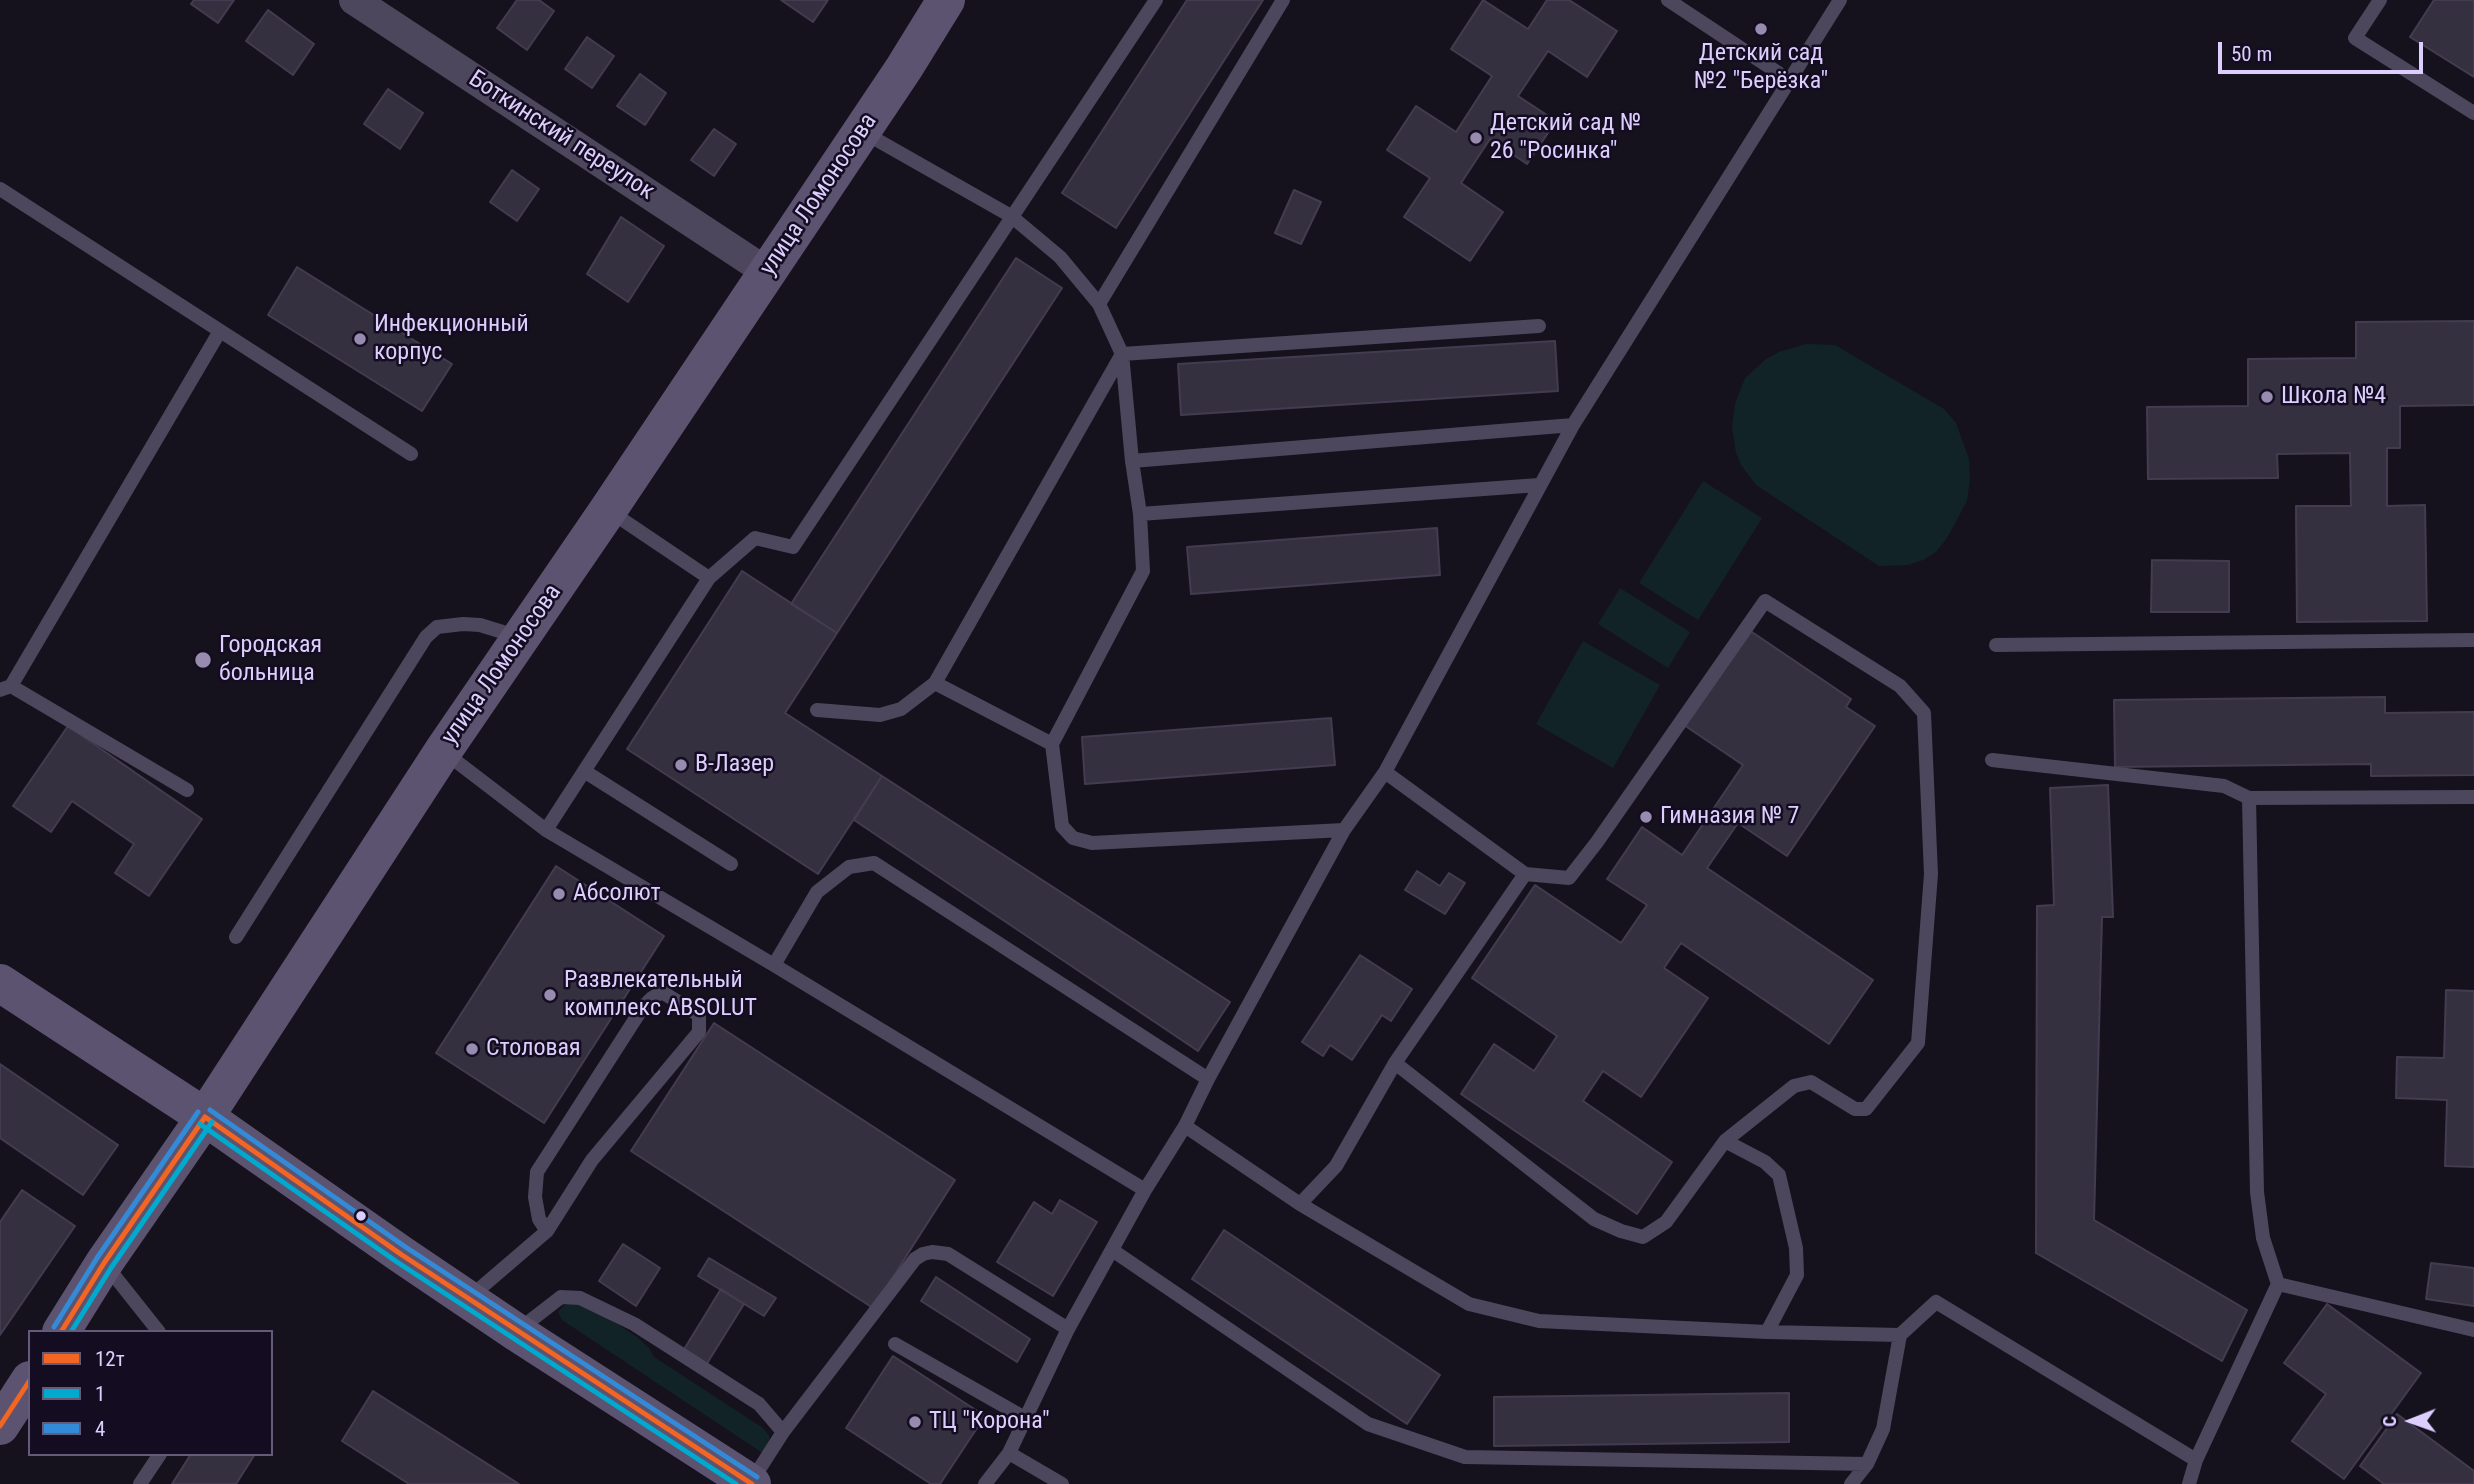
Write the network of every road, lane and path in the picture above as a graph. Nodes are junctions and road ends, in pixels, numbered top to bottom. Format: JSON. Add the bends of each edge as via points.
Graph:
{"nodes":[{"id":1,"x":354,"y":0,"type":"edge"},
{"id":2,"x":946,"y":0,"type":"edge"},
{"id":3,"x":1156,"y":0,"type":"edge"},
{"id":4,"x":1283,"y":0,"type":"edge"},
{"id":5,"x":1668,"y":0,"type":"edge"},
{"id":6,"x":1839,"y":0,"type":"edge"},
{"id":7,"x":2380,"y":0,"type":"edge"},
{"id":8,"x":1789,"y":80,"type":"junction"},
{"id":9,"x":2474,"y":113,"type":"edge"},
{"id":10,"x":862,"y":131,"type":"junction"},
{"id":11,"x":0,"y":189,"type":"edge"},
{"id":12,"x":1011,"y":216,"type":"junction"},
{"id":13,"x":767,"y":272,"type":"junction"},
{"id":14,"x":1099,"y":304,"type":"junction"},
{"id":15,"x":1539,"y":327,"type":"dead end"},
{"id":16,"x":220,"y":331,"type":"junction"},
{"id":17,"x":1122,"y":354,"type":"junction"},
{"id":18,"x":1573,"y":425,"type":"junction"},
{"id":19,"x":411,"y":454,"type":"dead end"},
{"id":20,"x":1132,"y":461,"type":"junction"},
{"id":21,"x":1539,"y":485,"type":"junction"},
{"id":22,"x":608,"y":510,"type":"junction"},
{"id":23,"x":1140,"y":514,"type":"junction"},
{"id":24,"x":709,"y":578,"type":"junction"},
{"id":25,"x":522,"y":637,"type":"junction"},
{"id":26,"x":2474,"y":640,"type":"edge"},
{"id":27,"x":1996,"y":645,"type":"dead end"},
{"id":28,"x":935,"y":683,"type":"junction"},
{"id":29,"x":6,"y":688,"type":"edge"},
{"id":30,"x":817,"y":710,"type":"dead end"},
{"id":31,"x":1052,"y":744,"type":"junction"},
{"id":32,"x":443,"y":751,"type":"junction"},
{"id":33,"x":1992,"y":760,"type":"dead end"},
{"id":34,"x":584,"y":771,"type":"junction"},
{"id":35,"x":1385,"y":772,"type":"junction"},
{"id":36,"x":187,"y":790,"type":"dead end"},
{"id":37,"x":2474,"y":797,"type":"edge"},
{"id":38,"x":2249,"y":798,"type":"junction"},
{"id":39,"x":546,"y":830,"type":"junction"},
{"id":40,"x":1344,"y":830,"type":"junction"},
{"id":41,"x":731,"y":864,"type":"dead end"},
{"id":42,"x":1525,"y":874,"type":"junction"},
{"id":43,"x":236,"y":937,"type":"dead end"},
{"id":44,"x":774,"y":965,"type":"junction"},
{"id":45,"x":0,"y":983,"type":"edge"},
{"id":46,"x":1395,"y":1063,"type":"junction"},
{"id":47,"x":1208,"y":1079,"type":"junction"},
{"id":48,"x":205,"y":1117,"type":"junction"},
{"id":49,"x":1185,"y":1126,"type":"junction"},
{"id":50,"x":1725,"y":1141,"type":"junction"},
{"id":51,"x":1145,"y":1190,"type":"junction"},
{"id":52,"x":1300,"y":1204,"type":"junction"},
{"id":53,"x":547,"y":1231,"type":"junction"},
{"id":54,"x":1112,"y":1250,"type":"junction"},
{"id":55,"x":104,"y":1263,"type":"junction"},
{"id":56,"x":2278,"y":1284,"type":"junction"},
{"id":57,"x":468,"y":1299,"type":"junction"},
{"id":58,"x":1068,"y":1329,"type":"junction"},
{"id":59,"x":62,"y":1330,"type":"edge"},
{"id":60,"x":157,"y":1330,"type":"edge"},
{"id":61,"x":2474,"y":1330,"type":"edge"},
{"id":62,"x":516,"y":1332,"type":"junction"},
{"id":63,"x":1767,"y":1332,"type":"junction"},
{"id":64,"x":1900,"y":1335,"type":"junction"},
{"id":65,"x":895,"y":1344,"type":"dead end"},
{"id":66,"x":28,"y":1383,"type":"edge"},
{"id":67,"x":1025,"y":1418,"type":"junction"},
{"id":68,"x":0,"y":1426,"type":"edge"},
{"id":69,"x":783,"y":1432,"type":"junction"},
{"id":70,"x":1009,"y":1453,"type":"junction"},
{"id":71,"x":159,"y":1456,"type":"edge"},
{"id":72,"x":2196,"y":1460,"type":"junction"},
{"id":73,"x":1867,"y":1464,"type":"junction"},
{"id":74,"x":751,"y":1483,"type":"edge"},
{"id":75,"x":140,"y":1484,"type":"edge"},
{"id":76,"x":985,"y":1484,"type":"edge"},
{"id":77,"x":1062,"y":1484,"type":"edge"},
{"id":78,"x":1851,"y":1484,"type":"edge"},
{"id":79,"x":2189,"y":1484,"type":"edge"}],
"edges":[{"from":1,"to":13,"type":"street","name":"Боткинский переулок"},
{"from":2,"to":10,"type":"main road","name":"улица Ломоносова"},
{"from":3,"to":12,"type":"lane"},
{"from":4,"to":14,"type":"lane"},
{"from":5,"to":8,"type":"lane"},
{"from":6,"to":8,"type":"lane"},
{"from":7,"to":9,"type":"lane","via":[[2355,38]]},
{"from":8,"to":18,"type":"lane"},
{"from":10,"to":12,"type":"lane"},
{"from":10,"to":13,"type":"main road","name":"улица Ломоносова"},
{"from":11,"to":16,"type":"lane"},
{"from":12,"to":14,"type":"lane","via":[[1060,257]]},
{"from":12,"to":24,"type":"lane","via":[[793,547],[755,538]]},
{"from":13,"to":22,"type":"main road","name":"улица Ломоносова"},
{"from":14,"to":17,"type":"lane"},
{"from":15,"to":17,"type":"lane"},
{"from":16,"to":19,"type":"lane"},
{"from":16,"to":29,"type":"lane"},
{"from":17,"to":20,"type":"lane"},
{"from":17,"to":28,"type":"lane"},
{"from":18,"to":20,"type":"lane"},
{"from":18,"to":21,"type":"lane"},
{"from":20,"to":23,"type":"lane"},
{"from":21,"to":23,"type":"lane"},
{"from":21,"to":35,"type":"lane"},
{"from":22,"to":24,"type":"lane"},
{"from":22,"to":25,"type":"main road","name":"улица Ломоносова"},
{"from":23,"to":31,"type":"lane","via":[[1143,571]]},
{"from":24,"to":34,"type":"lane"},
{"from":25,"to":32,"type":"main road","name":"улица Ломоносова"},
{"from":25,"to":43,"type":"lane","via":[[463,624],[437,627],[426,637]]},
{"from":26,"to":27,"type":"lane"},
{"from":28,"to":30,"type":"lane","via":[[901,709],[880,715]]},
{"from":28,"to":31,"type":"lane"},
{"from":29,"to":36,"type":"lane"},
{"from":31,"to":40,"type":"lane","via":[[1062,826],[1073,838],[1092,843]]},
{"from":32,"to":39,"type":"lane"},
{"from":32,"to":48,"type":"main road","name":"улица Ломоносова"},
{"from":33,"to":38,"type":"lane","via":[[2224,786]]},
{"from":34,"to":39,"type":"lane"},
{"from":34,"to":41,"type":"lane"},
{"from":35,"to":40,"type":"lane"},
{"from":35,"to":42,"type":"lane"},
{"from":37,"to":38,"type":"lane"},
{"from":38,"to":56,"type":"lane","via":[[2256,1192],[2263,1238]]},
{"from":39,"to":44,"type":"lane"},
{"from":40,"to":47,"type":"lane"},
{"from":42,"to":46,"type":"lane"},
{"from":42,"to":50,"type":"lane","via":[[1569,878],[1765,601],[1900,686],[1924,713],[1931,874],[1918,1043],[1866,1109],[1855,1109],[1811,1082],[1794,1086]]},
{"from":44,"to":47,"type":"lane","via":[[817,892],[849,867],[874,863]]},
{"from":44,"to":51,"type":"lane"},
{"from":45,"to":48,"type":"main road"},
{"from":46,"to":50,"type":"lane","via":[[1594,1219],[1643,1237],[1666,1222]]},
{"from":46,"to":52,"type":"lane","via":[[1336,1166]]},
{"from":47,"to":49,"type":"lane"},
{"from":48,"to":55,"type":"main road","name":"улица Ломоносова"},
{"from":48,"to":57,"type":"main road"},
{"from":49,"to":51,"type":"lane"},
{"from":49,"to":52,"type":"lane"},
{"from":50,"to":63,"type":"lane","via":[[1765,1162],[1779,1175],[1796,1248],[1797,1275]]},
{"from":51,"to":54,"type":"lane"},
{"from":52,"to":63,"type":"lane","via":[[1469,1304],[1539,1321]]},
{"from":53,"to":53,"type":"lane","via":[[539,1219],[535,1197],[537,1172],[643,1007],[662,992],[699,1016],[699,1032],[592,1160]]},
{"from":53,"to":57,"type":"lane"},
{"from":54,"to":58,"type":"lane"},
{"from":54,"to":73,"type":"lane","via":[[1368,1424],[1465,1457]]},
{"from":55,"to":59,"type":"main road","name":"улица Ломоносова"},
{"from":55,"to":60,"type":"lane"},
{"from":56,"to":61,"type":"lane"},
{"from":56,"to":72,"type":"lane"},
{"from":57,"to":62,"type":"main road"},
{"from":58,"to":67,"type":"lane"},
{"from":58,"to":69,"type":"lane","via":[[948,1254],[923,1254]]},
{"from":62,"to":69,"type":"lane","via":[[561,1297],[580,1297],[634,1324],[759,1404]]},
{"from":62,"to":74,"type":"main road"},
{"from":63,"to":64,"type":"lane"},
{"from":64,"to":72,"type":"lane","via":[[1936,1302]]},
{"from":64,"to":73,"type":"lane","via":[[1883,1429]]},
{"from":65,"to":67,"type":"lane"},
{"from":66,"to":68,"type":"main road"},
{"from":67,"to":70,"type":"lane"},
{"from":69,"to":74,"type":"lane"},
{"from":70,"to":76,"type":"lane"},
{"from":70,"to":77,"type":"lane"},
{"from":71,"to":75,"type":"lane"},
{"from":72,"to":79,"type":"lane"},
{"from":73,"to":78,"type":"lane"}]}
